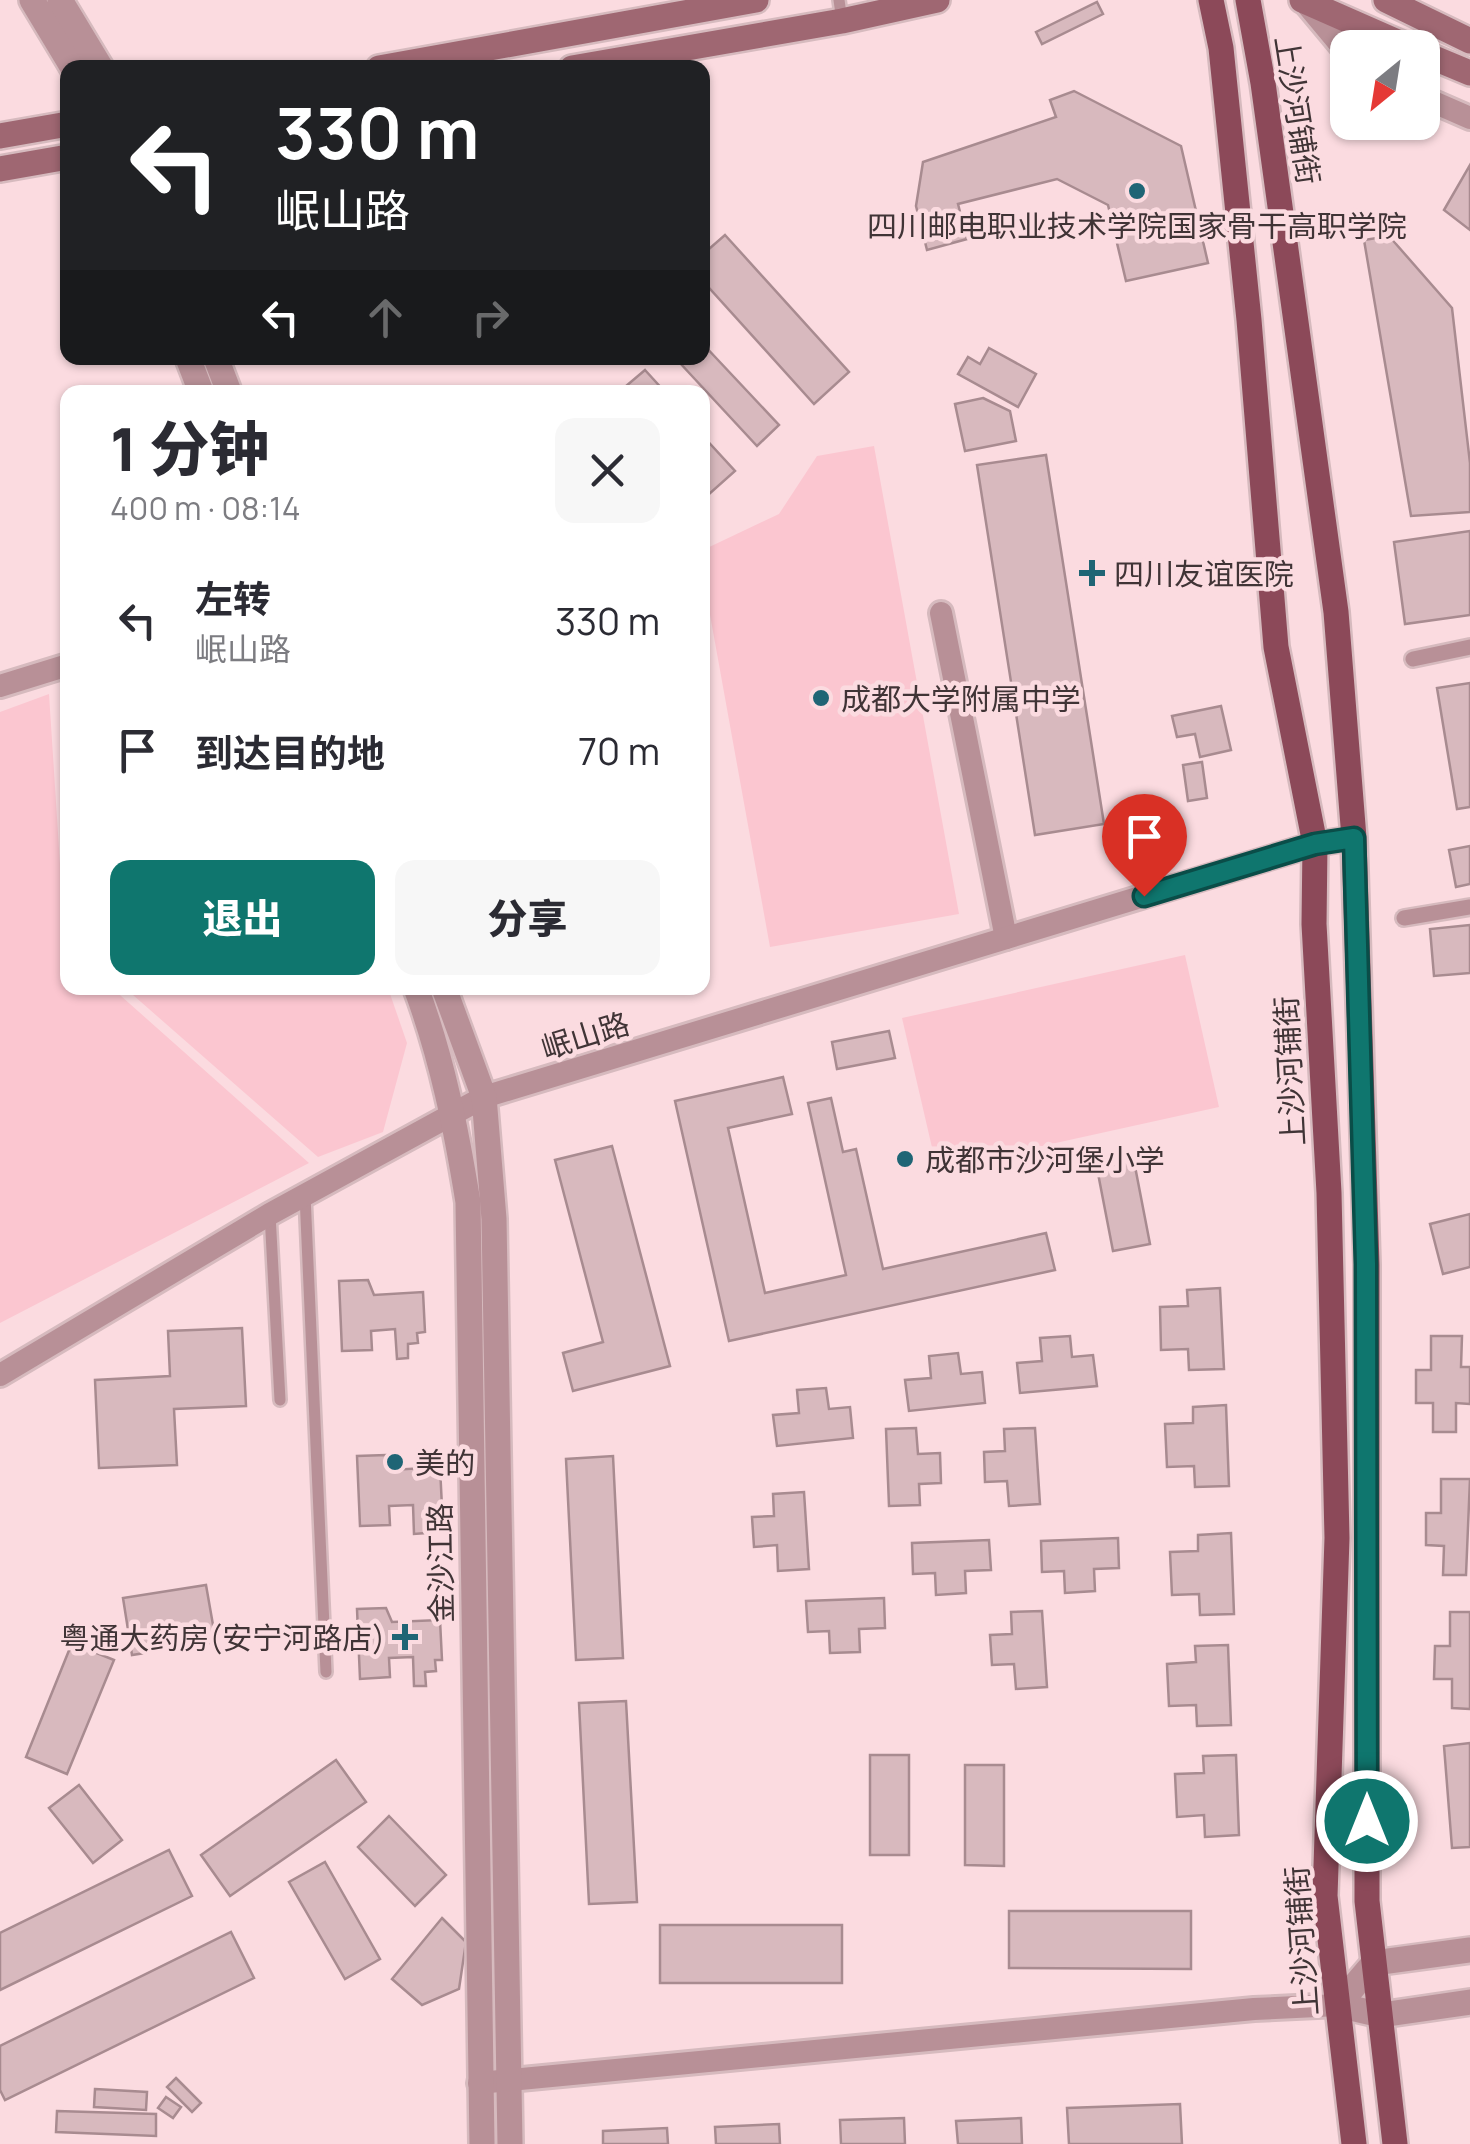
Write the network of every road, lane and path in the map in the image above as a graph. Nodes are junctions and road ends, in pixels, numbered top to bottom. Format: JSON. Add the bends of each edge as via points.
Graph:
{"nodes":[{"id":1,"x":32,"y":0,"type":"edge"},
{"id":2,"x":60,"y":0,"type":"edge"},
{"id":3,"x":756,"y":0,"type":"edge"},
{"id":4,"x":937,"y":0,"type":"edge"},
{"id":5,"x":1211,"y":0,"type":"edge"},
{"id":6,"x":1248,"y":0,"type":"edge"},
{"id":7,"x":1302,"y":0,"type":"edge"},
{"id":8,"x":1386,"y":0,"type":"edge"},
{"id":9,"x":841,"y":10,"type":"edge"},
{"id":10,"x":1370,"y":30,"type":"edge"},
{"id":11,"x":1330,"y":33,"type":"edge"},
{"id":12,"x":1470,"y":40,"type":"edge"},
{"id":13,"x":67,"y":60,"type":"edge"},
{"id":14,"x":96,"y":60,"type":"edge"},
{"id":15,"x":423,"y":60,"type":"edge"},
{"id":16,"x":609,"y":60,"type":"edge"},
{"id":17,"x":1440,"y":60,"type":"edge"},
{"id":18,"x":1470,"y":73,"type":"edge"},
{"id":19,"x":1440,"y":105,"type":"edge"},
{"id":20,"x":1470,"y":118,"type":"edge"},
{"id":21,"x":60,"y":125,"type":"edge"},
{"id":22,"x":0,"y":136,"type":"edge"},
{"id":23,"x":60,"y":158,"type":"edge"},
{"id":24,"x":0,"y":169,"type":"edge"},
{"id":25,"x":941,"y":613,"type":"dead end"},
{"id":26,"x":1470,"y":647,"type":"edge"},
{"id":27,"x":1413,"y":658,"type":"dead end"},
{"id":28,"x":60,"y":667,"type":"edge"},
{"id":29,"x":0,"y":686,"type":"edge"},
{"id":30,"x":1354,"y":838,"type":"junction"},
{"id":31,"x":1315,"y":844,"type":"junction"},
{"id":32,"x":1470,"y":907,"type":"edge"},
{"id":33,"x":1404,"y":918,"type":"dead end"},
{"id":34,"x":1006,"y":938,"type":"junction"},
{"id":35,"x":419,"y":995,"type":"edge"},
{"id":36,"x":447,"y":995,"type":"edge"},
{"id":37,"x":484,"y":1097,"type":"junction"},
{"id":38,"x":454,"y":1114,"type":"junction"},
{"id":39,"x":305,"y":1195,"type":"junction"},
{"id":40,"x":270,"y":1214,"type":"junction"},
{"id":41,"x":0,"y":1375,"type":"edge"},
{"id":42,"x":280,"y":1400,"type":"dead end"},
{"id":43,"x":326,"y":1672,"type":"dead end"},
{"id":44,"x":1470,"y":1950,"type":"edge"},
{"id":45,"x":1374,"y":1963,"type":"junction"},
{"id":46,"x":1470,"y":2002,"type":"edge"},
{"id":47,"x":1338,"y":2006,"type":"junction"},
{"id":48,"x":1382,"y":2015,"type":"junction"},
{"id":49,"x":507,"y":2078,"type":"junction"},
{"id":50,"x":479,"y":2083,"type":"junction"},
{"id":51,"x":482,"y":2144,"type":"edge"},
{"id":52,"x":510,"y":2144,"type":"edge"},
{"id":53,"x":1354,"y":2144,"type":"edge"},
{"id":54,"x":1395,"y":2144,"type":"edge"}],
"edges":[{"from":1,"to":13,"type":"street"},
{"from":2,"to":14,"type":"street"},
{"from":3,"to":15,"type":"main road"},
{"from":4,"to":9,"type":"main road"},
{"from":5,"to":31,"type":"main road","name":"上沙河铺街","via":[[1249,320],[1276,647]]},
{"from":6,"to":30,"type":"main road","name":"上沙河铺街","via":[[1336,612]]},
{"from":7,"to":10,"type":"main road"},
{"from":7,"to":11,"type":"street"},
{"from":8,"to":12,"type":"main road"},
{"from":9,"to":16,"type":"main road"},
{"from":17,"to":18,"type":"main road"},
{"from":19,"to":20,"type":"street"},
{"from":21,"to":22,"type":"main road"},
{"from":23,"to":24,"type":"main road"},
{"from":25,"to":34,"type":"street"},
{"from":26,"to":27,"type":"street"},
{"from":28,"to":29,"type":"street"},
{"from":30,"to":31,"type":"street","name":"岷山路"},
{"from":30,"to":45,"type":"main road","name":"上沙河铺街","via":[[1366,1264],[1367,1900]]},
{"from":31,"to":34,"type":"street","name":"岷山路"},
{"from":31,"to":47,"type":"main road","name":"上沙河铺街","via":[[1337,1538],[1325,1896]]},
{"from":32,"to":33,"type":"street"},
{"from":34,"to":37,"type":"street","name":"岷山路"},
{"from":35,"to":38,"type":"street","name":"金沙江路"},
{"from":36,"to":37,"type":"street"},
{"from":37,"to":38,"type":"street","name":"岷山路"},
{"from":37,"to":49,"type":"street","via":[[494,1220]]},
{"from":38,"to":39,"type":"street","name":"岷山路"},
{"from":38,"to":50,"type":"street","name":"金沙江路","via":[[468,1202]]},
{"from":39,"to":40,"type":"street","name":"岷山路"},
{"from":39,"to":43,"type":"lane"},
{"from":40,"to":41,"type":"street","name":"岷山路"},
{"from":40,"to":42,"type":"lane"},
{"from":44,"to":45,"type":"street"},
{"from":45,"to":47,"type":"street"},
{"from":45,"to":48,"type":"main road","name":"上沙河铺街"},
{"from":46,"to":48,"type":"street"},
{"from":47,"to":48,"type":"street"},
{"from":47,"to":49,"type":"street"},
{"from":47,"to":53,"type":"main road","name":"上沙河铺街"},
{"from":48,"to":54,"type":"main road","name":"上沙河铺街"},
{"from":49,"to":50,"type":"street"},
{"from":49,"to":52,"type":"street"},
{"from":50,"to":51,"type":"street","name":"金沙江路"}]}
